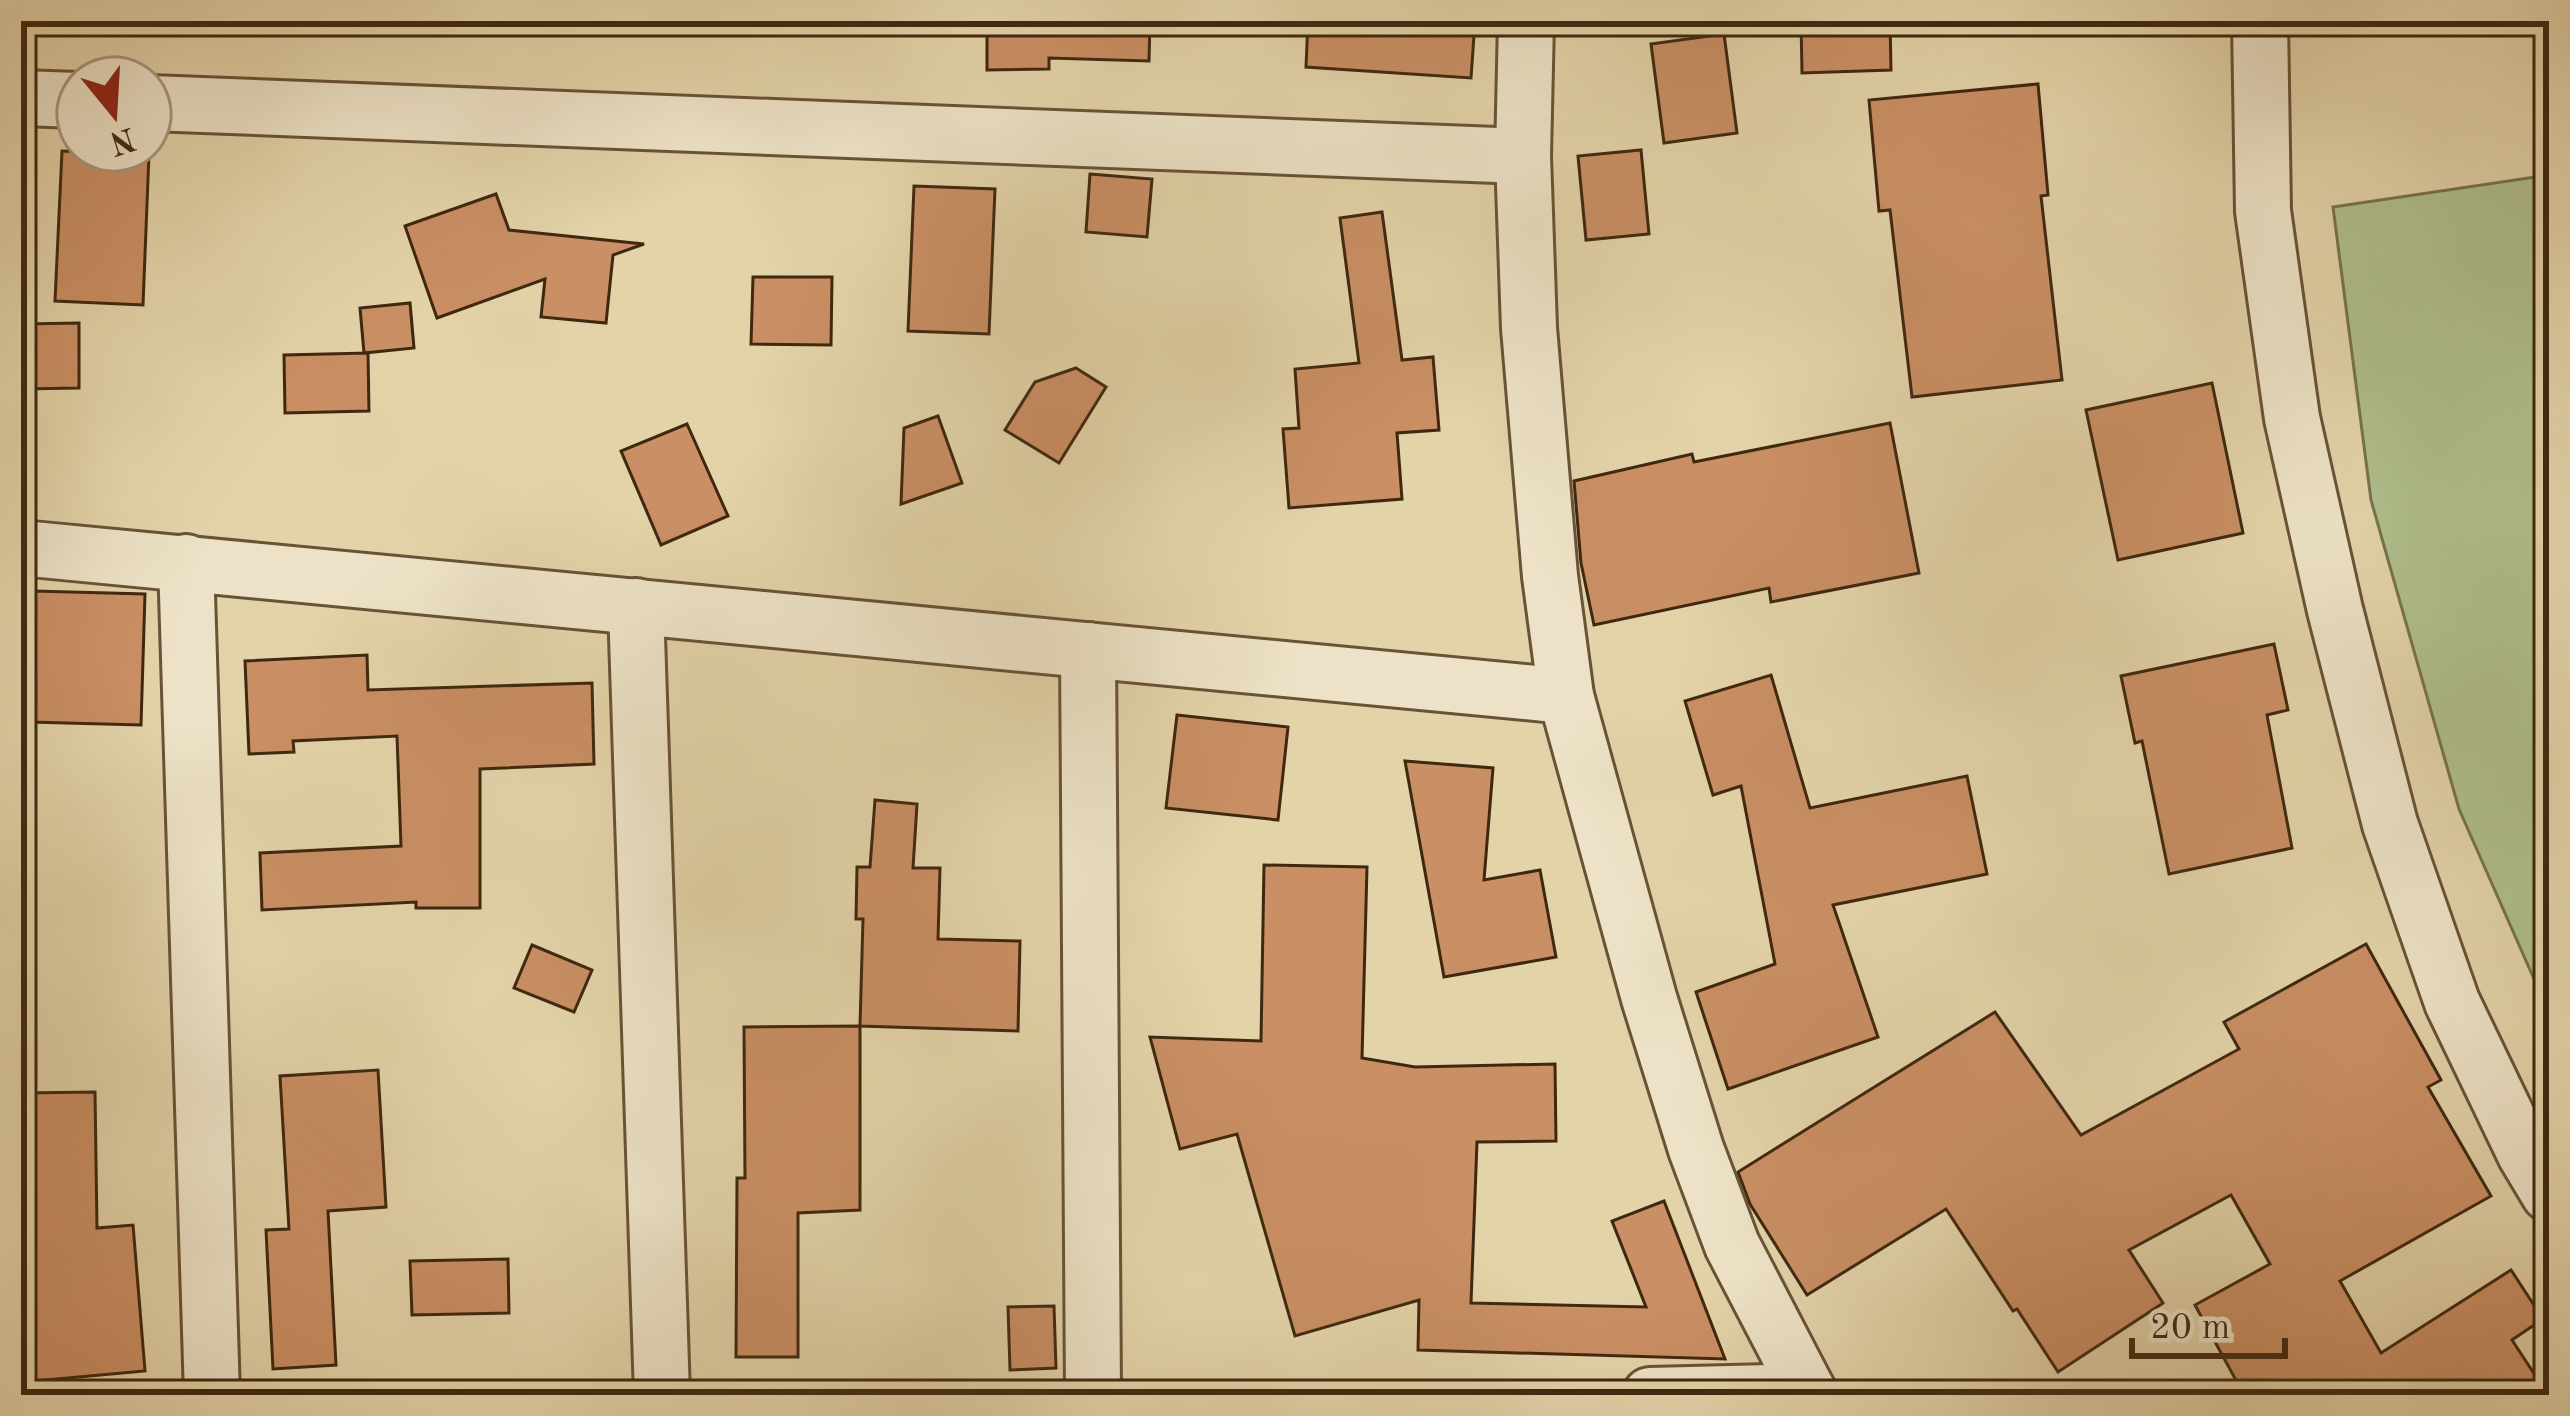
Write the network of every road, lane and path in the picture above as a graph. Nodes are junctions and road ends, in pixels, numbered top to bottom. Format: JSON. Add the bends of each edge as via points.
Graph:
{"nodes":[{"id":1,"x":1526,"y":21,"type":"edge"},
{"id":2,"x":2260,"y":21,"type":"edge"},
{"id":3,"x":21,"y":98,"type":"edge"},
{"id":4,"x":54,"y":99,"type":"edge"},
{"id":5,"x":174,"y":104,"type":"edge"},
{"id":6,"x":1523,"y":156,"type":"junction"},
{"id":7,"x":21,"y":548,"type":"edge"},
{"id":8,"x":186,"y":562,"type":"junction"},
{"id":9,"x":636,"y":607,"type":"junction"},
{"id":10,"x":1088,"y":650,"type":"junction"},
{"id":11,"x":1566,"y":696,"type":"junction"},
{"id":12,"x":2549,"y":1194,"type":"edge"},
{"id":13,"x":1809,"y":1393,"type":"edge"},
{"id":14,"x":212,"y":1395,"type":"edge"},
{"id":15,"x":662,"y":1395,"type":"edge"},
{"id":16,"x":1093,"y":1395,"type":"edge"},
{"id":17,"x":1650,"y":1395,"type":"edge"}],
"edges":[{"from":1,"to":6,"type":"street"},
{"from":2,"to":12,"type":"street","via":[[2263,212],[2292,418],[2335,610],[2390,824],[2452,1001]]},
{"from":3,"to":4,"type":"street"},
{"from":5,"to":6,"type":"street"},
{"from":6,"to":11,"type":"street","via":[[1531,351]]},
{"from":7,"to":8,"type":"street"},
{"from":8,"to":9,"type":"street"},
{"from":8,"to":14,"type":"street"},
{"from":9,"to":10,"type":"street"},
{"from":9,"to":15,"type":"street"},
{"from":10,"to":11,"type":"street"},
{"from":10,"to":16,"type":"street"},
{"from":11,"to":13,"type":"street","via":[[1696,1149],[1732,1246]]},
{"from":13,"to":17,"type":"street"}]}
